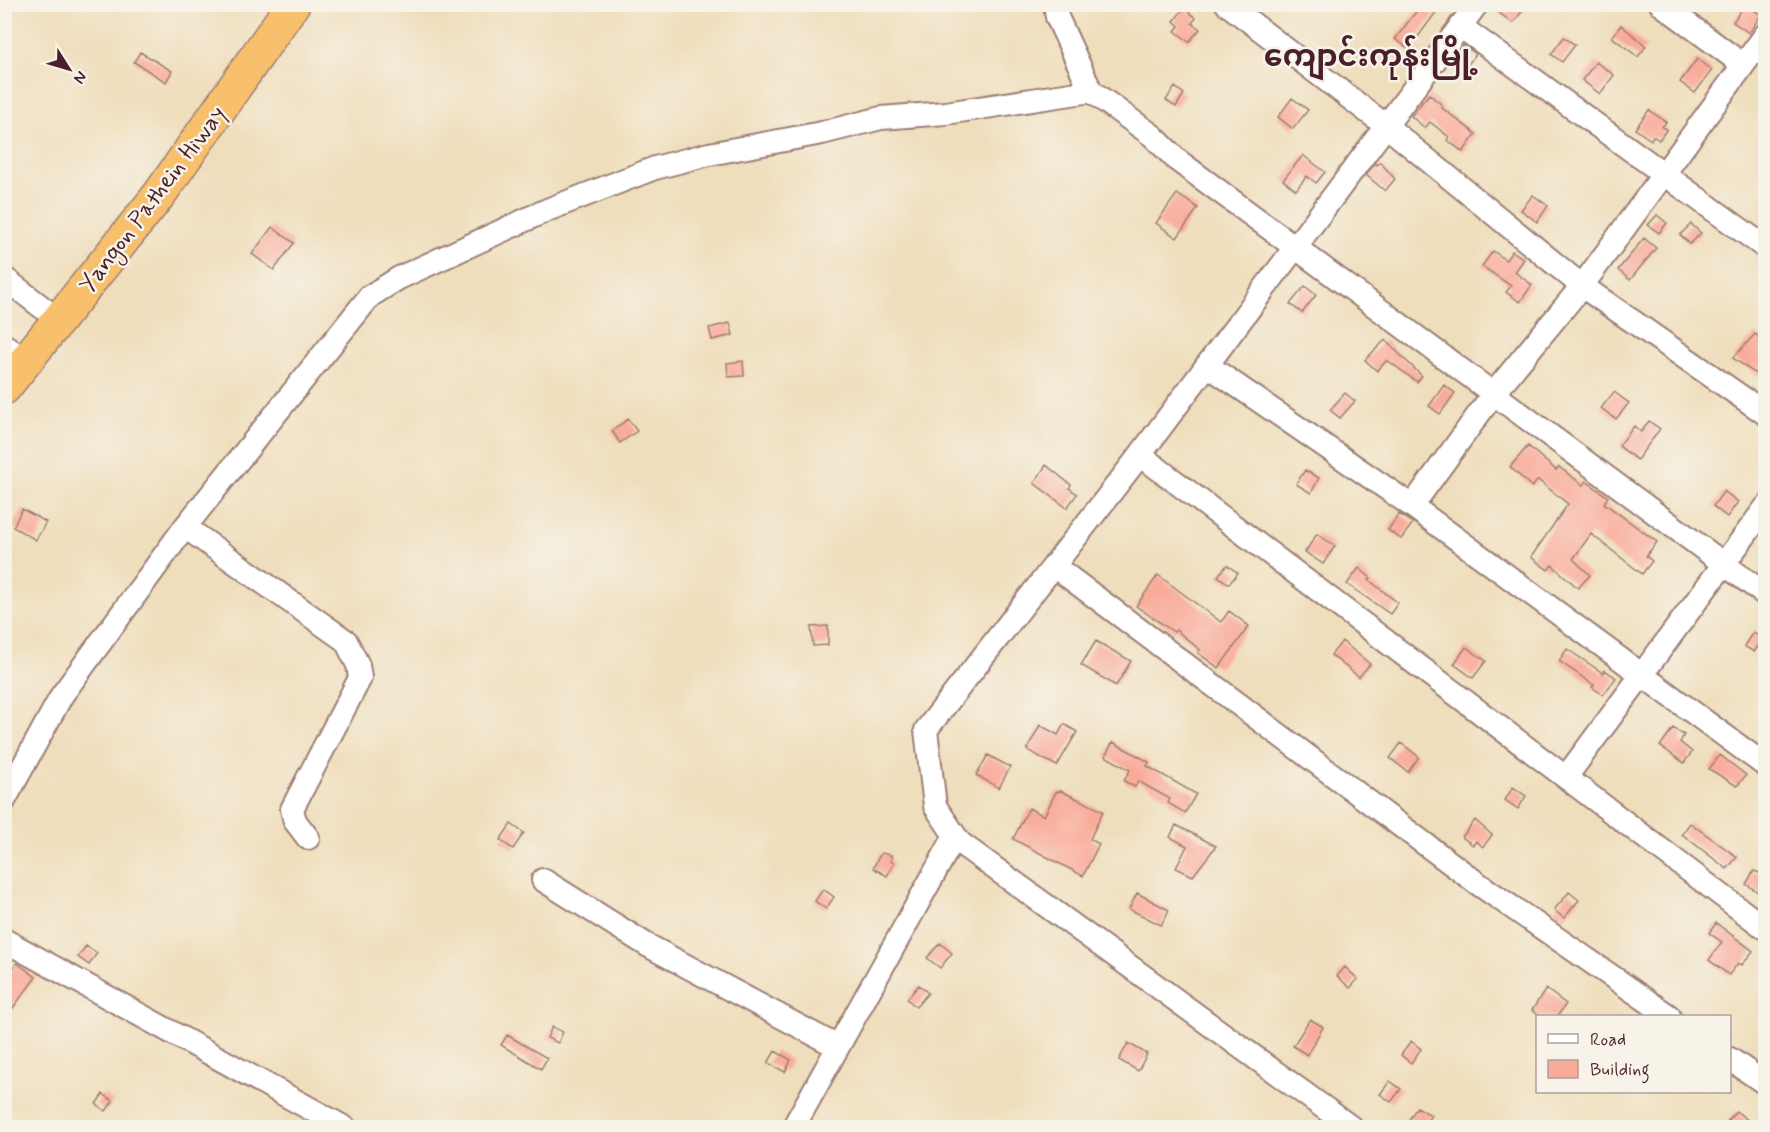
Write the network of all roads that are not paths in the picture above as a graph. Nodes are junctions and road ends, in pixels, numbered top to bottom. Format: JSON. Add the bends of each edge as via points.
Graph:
{"nodes":[{"id":1,"x":292,"y":4,"type":"edge"},
{"id":2,"x":1055,"y":4,"type":"edge"},
{"id":3,"x":1227,"y":4,"type":"edge"},
{"id":4,"x":1477,"y":4,"type":"edge"},
{"id":5,"x":1661,"y":4,"type":"edge"},
{"id":6,"x":1460,"y":26,"type":"junction"},
{"id":7,"x":1766,"y":34,"type":"edge"},
{"id":8,"x":1742,"y":64,"type":"junction"},
{"id":9,"x":1091,"y":91,"type":"junction"},
{"id":10,"x":1385,"y":124,"type":"junction"},
{"id":11,"x":1664,"y":173,"type":"junction"},
{"id":12,"x":1295,"y":245,"type":"junction"},
{"id":13,"x":1766,"y":248,"type":"edge"},
{"id":14,"x":4,"y":278,"type":"edge"},
{"id":15,"x":1582,"y":286,"type":"junction"},
{"id":16,"x":60,"y":321,"type":"junction"},
{"id":17,"x":16,"y":353,"type":"edge"},
{"id":18,"x":1207,"y":364,"type":"junction"},
{"id":19,"x":4,"y":388,"type":"edge"},
{"id":20,"x":1494,"y":393,"type":"junction"},
{"id":21,"x":1766,"y":414,"type":"edge"},
{"id":22,"x":1140,"y":455,"type":"junction"},
{"id":23,"x":1412,"y":506,"type":"junction"},
{"id":24,"x":1766,"y":507,"type":"edge"},
{"id":25,"x":184,"y":527,"type":"junction"},
{"id":26,"x":1725,"y":565,"type":"junction"},
{"id":27,"x":1054,"y":566,"type":"junction"},
{"id":28,"x":1766,"y":595,"type":"edge"},
{"id":29,"x":1643,"y":676,"type":"junction"},
{"id":30,"x":1766,"y":766,"type":"edge"},
{"id":31,"x":1566,"y":777,"type":"junction"},
{"id":32,"x":4,"y":801,"type":"edge"},
{"id":33,"x":956,"y":836,"type":"junction"},
{"id":34,"x":308,"y":838,"type":"dead end"},
{"id":35,"x":543,"y":880,"type":"dead end"},
{"id":36,"x":1766,"y":929,"type":"edge"},
{"id":37,"x":4,"y":940,"type":"edge"},
{"id":38,"x":1666,"y":1015,"type":"edge"},
{"id":39,"x":838,"y":1047,"type":"junction"},
{"id":40,"x":1731,"y":1060,"type":"edge"},
{"id":41,"x":1766,"y":1084,"type":"edge"},
{"id":42,"x":345,"y":1128,"type":"edge"},
{"id":43,"x":792,"y":1128,"type":"edge"},
{"id":44,"x":1352,"y":1128,"type":"edge"}],
"edges":[{"from":1,"to":16,"type":"highway","name":"Yangon Pathein Hiway","via":[[159,195]]},
{"from":2,"to":9,"type":"street","via":[[1057,17]]},
{"from":3,"to":10,"type":"street"},
{"from":4,"to":6,"type":"street"},
{"from":5,"to":8,"type":"street"},
{"from":6,"to":10,"type":"street"},
{"from":6,"to":11,"type":"street"},
{"from":7,"to":8,"type":"street"},
{"from":8,"to":11,"type":"street"},
{"from":9,"to":12,"type":"street"},
{"from":9,"to":25,"type":"street","via":[[946,113],[881,118],[656,168],[547,210],[399,278],[370,296]]},
{"from":10,"to":12,"type":"street"},
{"from":10,"to":15,"type":"street"},
{"from":11,"to":13,"type":"street"},
{"from":11,"to":15,"type":"street"},
{"from":12,"to":18,"type":"street"},
{"from":12,"to":20,"type":"street"},
{"from":14,"to":16,"type":"street"},
{"from":15,"to":20,"type":"street"},
{"from":15,"to":21,"type":"street"},
{"from":16,"to":17,"type":"highway","name":"Yangon Pathein Hiway"},
{"from":17,"to":19,"type":"highway","name":"Yangon Pathein Hiway"},
{"from":18,"to":22,"type":"street"},
{"from":18,"to":23,"type":"street"},
{"from":20,"to":23,"type":"street"},
{"from":20,"to":26,"type":"street"},
{"from":22,"to":27,"type":"street"},
{"from":22,"to":31,"type":"street"},
{"from":23,"to":29,"type":"street"},
{"from":24,"to":26,"type":"street"},
{"from":25,"to":32,"type":"street","via":[[62,695]]},
{"from":25,"to":34,"type":"street","via":[[345,641],[358,665],[360,678],[292,809],[295,821]]},
{"from":26,"to":28,"type":"street"},
{"from":26,"to":29,"type":"street"},
{"from":27,"to":33,"type":"street","via":[[926,730],[935,806]]},
{"from":27,"to":38,"type":"street","via":[[1477,883]]},
{"from":29,"to":30,"type":"street"},
{"from":29,"to":31,"type":"street"},
{"from":31,"to":36,"type":"street"},
{"from":33,"to":39,"type":"street"},
{"from":33,"to":44,"type":"street","via":[[960,843]]},
{"from":35,"to":39,"type":"street","via":[[646,945]]},
{"from":37,"to":42,"type":"street"},
{"from":39,"to":43,"type":"street"},
{"from":40,"to":41,"type":"street"}]}
